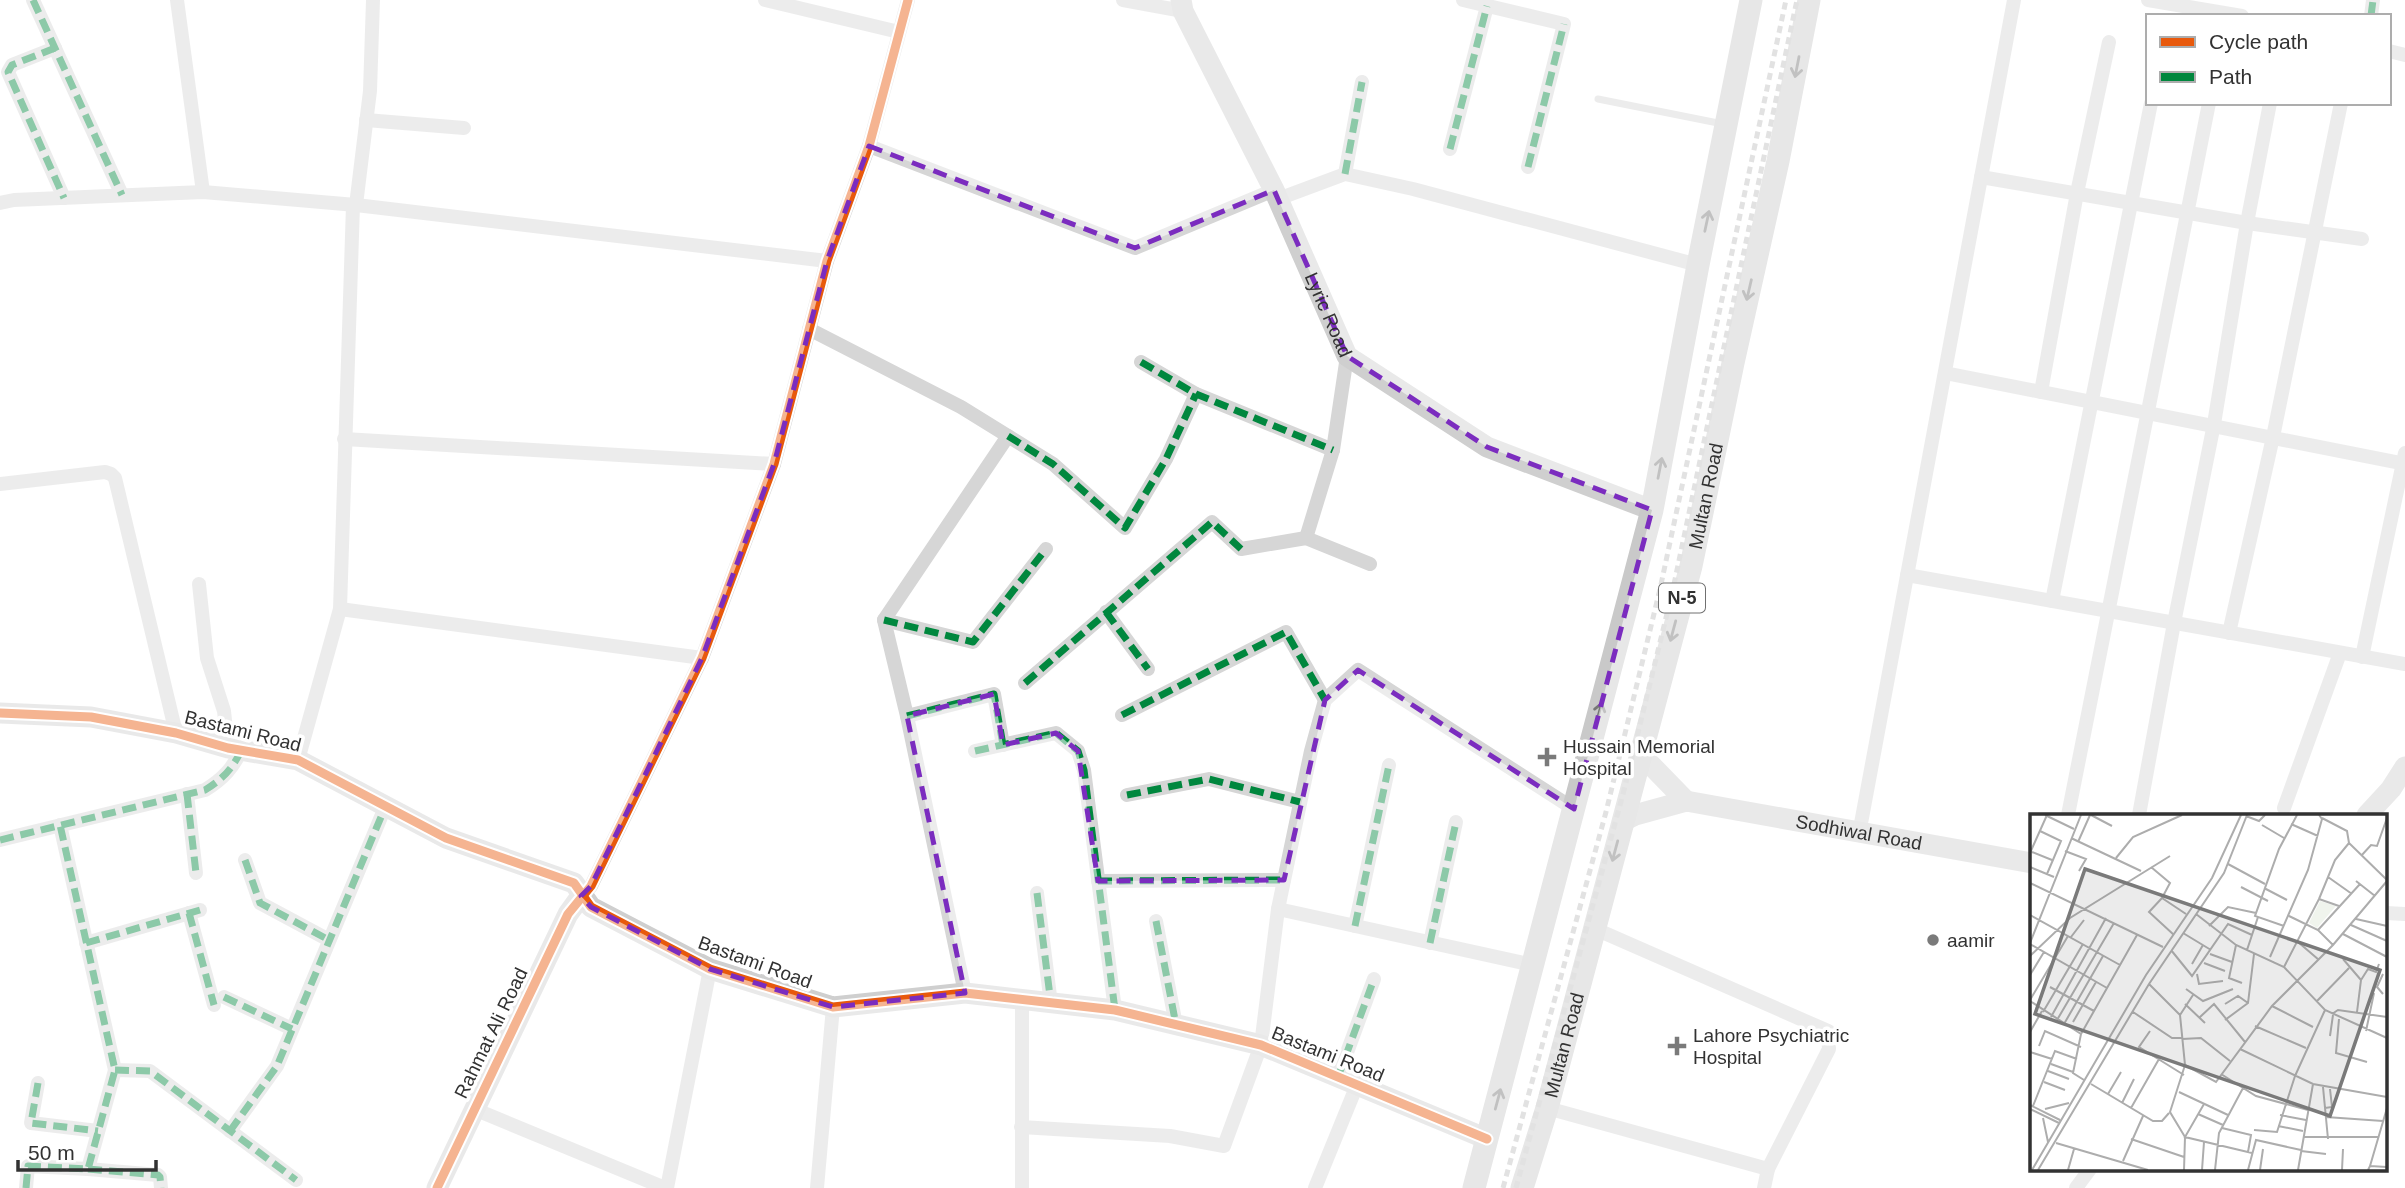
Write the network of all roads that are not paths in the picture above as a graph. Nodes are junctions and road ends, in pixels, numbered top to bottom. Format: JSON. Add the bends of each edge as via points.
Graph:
{"nodes":[{"id":1,"x":33,"y":0,"type":"edge"},
{"id":2,"x":177,"y":0,"type":"edge"},
{"id":3,"x":373,"y":0,"type":"edge"},
{"id":4,"x":765,"y":0,"type":"edge"},
{"id":5,"x":908,"y":0,"type":"edge"},
{"id":6,"x":1123,"y":0,"type":"edge"},
{"id":7,"x":1463,"y":0,"type":"edge"},
{"id":8,"x":1751,"y":0,"type":"edge"},
{"id":9,"x":1810,"y":0,"type":"edge"},
{"id":10,"x":2014,"y":0,"type":"edge"},
{"id":11,"x":2148,"y":0,"type":"edge"},
{"id":12,"x":1182,"y":6,"type":"edge"},
{"id":13,"x":1487,"y":6,"type":"junction"},
{"id":14,"x":2170,"y":10,"type":"edge"},
{"id":15,"x":2220,"y":14,"type":"edge"},
{"id":16,"x":900,"y":32,"type":"junction"},
{"id":17,"x":2109,"y":42,"type":"dead end"},
{"id":18,"x":55,"y":48,"type":"junction"},
{"id":19,"x":1362,"y":82,"type":"dead end"},
{"id":20,"x":1598,"y":99,"type":"dead end"},
{"id":21,"x":2151,"y":105,"type":"edge"},
{"id":22,"x":2208,"y":105,"type":"edge"},
{"id":23,"x":2270,"y":105,"type":"edge"},
{"id":24,"x":2341,"y":105,"type":"edge"},
{"id":25,"x":366,"y":120,"type":"junction"},
{"id":26,"x":1727,"y":125,"type":"junction"},
{"id":27,"x":464,"y":128,"type":"dead end"},
{"id":28,"x":869,"y":146,"type":"junction"},
{"id":29,"x":1450,"y":149,"type":"dead end"},
{"id":30,"x":1528,"y":167,"type":"dead end"},
{"id":31,"x":1345,"y":174,"type":"junction"},
{"id":32,"x":1981,"y":177,"type":"junction"},
{"id":33,"x":203,"y":192,"type":"junction"},
{"id":34,"x":2077,"y":192,"type":"junction"},
{"id":35,"x":1276,"y":194,"type":"junction"},
{"id":36,"x":121,"y":195,"type":"junction"},
{"id":37,"x":64,"y":198,"type":"junction"},
{"id":38,"x":2130,"y":202,"type":"junction"},
{"id":39,"x":0,"y":203,"type":"edge"},
{"id":40,"x":354,"y":205,"type":"junction"},
{"id":41,"x":2186,"y":212,"type":"junction"},
{"id":42,"x":2247,"y":223,"type":"junction"},
{"id":43,"x":2315,"y":232,"type":"junction"},
{"id":44,"x":2362,"y":239,"type":"dead end"},
{"id":45,"x":827,"y":261,"type":"junction"},
{"id":46,"x":1698,"y":265,"type":"junction"},
{"id":47,"x":809,"y":329,"type":"junction"},
{"id":48,"x":1347,"y":356,"type":"junction"},
{"id":49,"x":1142,"y":362,"type":"dead end"},
{"id":50,"x":1945,"y":373,"type":"junction"},
{"id":51,"x":2041,"y":392,"type":"junction"},
{"id":52,"x":1196,"y":394,"type":"junction"},
{"id":53,"x":2090,"y":401,"type":"junction"},
{"id":54,"x":2146,"y":412,"type":"junction"},
{"id":55,"x":2214,"y":425,"type":"junction"},
{"id":56,"x":1008,"y":436,"type":"junction"},
{"id":57,"x":2273,"y":437,"type":"junction"},
{"id":58,"x":344,"y":439,"type":"junction"},
{"id":59,"x":1334,"y":450,"type":"junction"},
{"id":60,"x":2404,"y":460,"type":"edge"},
{"id":61,"x":774,"y":464,"type":"junction"},
{"id":62,"x":0,"y":484,"type":"edge"},
{"id":63,"x":1652,"y":510,"type":"junction"},
{"id":64,"x":1306,"y":538,"type":"junction"},
{"id":65,"x":1046,"y":549,"type":"dead end"},
{"id":66,"x":1370,"y":564,"type":"dead end"},
{"id":67,"x":1907,"y":575,"type":"junction"},
{"id":68,"x":199,"y":584,"type":"dead end"},
{"id":69,"x":2052,"y":601,"type":"junction"},
{"id":70,"x":340,"y":609,"type":"junction"},
{"id":71,"x":1106,"y":612,"type":"junction"},
{"id":72,"x":2110,"y":612,"type":"junction"},
{"id":73,"x":884,"y":620,"type":"junction"},
{"id":74,"x":2174,"y":623,"type":"junction"},
{"id":75,"x":2229,"y":633,"type":"junction"},
{"id":76,"x":2340,"y":653,"type":"junction"},
{"id":77,"x":2362,"y":657,"type":"junction"},
{"id":78,"x":702,"y":658,"type":"junction"},
{"id":79,"x":2405,"y":664,"type":"edge"},
{"id":80,"x":1148,"y":669,"type":"dead end"},
{"id":81,"x":1025,"y":682,"type":"dead end"},
{"id":82,"x":1325,"y":700,"type":"junction"},
{"id":83,"x":0,"y":713,"type":"edge"},
{"id":84,"x":1122,"y":715,"type":"dead end"},
{"id":85,"x":907,"y":716,"type":"junction"},
{"id":86,"x":176,"y":733,"type":"junction"},
{"id":87,"x":1003,"y":745,"type":"junction"},
{"id":88,"x":235,"y":748,"type":"junction"},
{"id":89,"x":1642,"y":750,"type":"junction"},
{"id":90,"x":975,"y":751,"type":"dead end"},
{"id":91,"x":298,"y":760,"type":"junction"},
{"id":92,"x":1389,"y":765,"type":"dead end"},
{"id":93,"x":2405,"y":767,"type":"edge"},
{"id":94,"x":187,"y":794,"type":"junction"},
{"id":95,"x":1126,"y":795,"type":"dead end"},
{"id":96,"x":1686,"y":801,"type":"junction"},
{"id":97,"x":1300,"y":802,"type":"junction"},
{"id":98,"x":386,"y":805,"type":"junction"},
{"id":99,"x":2284,"y":808,"type":"dead end"},
{"id":100,"x":1574,"y":809,"type":"junction"},
{"id":101,"x":2068,"y":814,"type":"edge"},
{"id":102,"x":2140,"y":814,"type":"edge"},
{"id":103,"x":2368,"y":814,"type":"edge"},
{"id":104,"x":1623,"y":821,"type":"junction"},
{"id":105,"x":1456,"y":822,"type":"dead end"},
{"id":106,"x":60,"y":825,"type":"junction"},
{"id":107,"x":1859,"y":834,"type":"junction"},
{"id":108,"x":0,"y":840,"type":"edge"},
{"id":109,"x":245,"y":860,"type":"dead end"},
{"id":110,"x":2030,"y":863,"type":"edge"},
{"id":111,"x":196,"y":873,"type":"dead end"},
{"id":112,"x":1284,"y":880,"type":"junction"},
{"id":113,"x":1098,"y":881,"type":"junction"},
{"id":114,"x":1037,"y":893,"type":"dead end"},
{"id":115,"x":581,"y":896,"type":"junction"},
{"id":116,"x":1278,"y":909,"type":"junction"},
{"id":117,"x":1156,"y":921,"type":"dead end"},
{"id":118,"x":1355,"y":926,"type":"junction"},
{"id":119,"x":1593,"y":928,"type":"junction"},
{"id":120,"x":329,"y":940,"type":"junction"},
{"id":121,"x":86,"y":943,"type":"junction"},
{"id":122,"x":1430,"y":943,"type":"junction"},
{"id":123,"x":1533,"y":965,"type":"junction"},
{"id":124,"x":710,"y":968,"type":"junction"},
{"id":125,"x":1374,"y":979,"type":"dead end"},
{"id":126,"x":965,"y":993,"type":"junction"},
{"id":127,"x":1022,"y":1000,"type":"junction"},
{"id":128,"x":1051,"y":1004,"type":"junction"},
{"id":129,"x":833,"y":1007,"type":"junction"},
{"id":130,"x":1115,"y":1010,"type":"junction"},
{"id":131,"x":1175,"y":1024,"type":"junction"},
{"id":132,"x":292,"y":1029,"type":"junction"},
{"id":133,"x":1261,"y":1045,"type":"junction"},
{"id":134,"x":115,"y":1070,"type":"junction"},
{"id":135,"x":1347,"y":1081,"type":"junction"},
{"id":136,"x":38,"y":1083,"type":"dead end"},
{"id":137,"x":1547,"y":1108,"type":"junction"},
{"id":138,"x":474,"y":1109,"type":"junction"},
{"id":139,"x":1021,"y":1127,"type":"junction"},
{"id":140,"x":98,"y":1131,"type":"junction"},
{"id":141,"x":230,"y":1131,"type":"junction"},
{"id":142,"x":1488,"y":1139,"type":"junction"},
{"id":143,"x":88,"y":1169,"type":"junction"},
{"id":144,"x":1768,"y":1169,"type":"junction"},
{"id":145,"x":2089,"y":1170,"type":"edge"},
{"id":146,"x":296,"y":1180,"type":"dead end"},
{"id":147,"x":26,"y":1188,"type":"edge"},
{"id":148,"x":161,"y":1188,"type":"edge"},
{"id":149,"x":437,"y":1188,"type":"edge"},
{"id":150,"x":666,"y":1188,"type":"edge"},
{"id":151,"x":817,"y":1188,"type":"edge"},
{"id":152,"x":1022,"y":1188,"type":"edge"},
{"id":153,"x":1315,"y":1188,"type":"edge"},
{"id":154,"x":1474,"y":1188,"type":"edge"},
{"id":155,"x":1522,"y":1188,"type":"edge"},
{"id":156,"x":1764,"y":1188,"type":"edge"},
{"id":157,"x":2076,"y":1188,"type":"edge"}],
"edges":[{"from":1,"to":18,"type":"street"},
{"from":2,"to":33,"type":"street"},
{"from":3,"to":25,"type":"street"},
{"from":4,"to":16,"type":"street"},
{"from":5,"to":16,"type":"street"},
{"from":6,"to":12,"type":"street"},
{"from":7,"to":13,"type":"street"},
{"from":8,"to":26,"type":"main road","number":"N-5"},
{"from":9,"to":89,"type":"main road","name":"Multan Road","number":"N-5","one_way":true,"via":[[1691,566]]},
{"from":10,"to":32,"type":"street"},
{"from":11,"to":14,"type":"street"},
{"from":12,"to":35,"type":"street","name":"Lyric Road"},
{"from":13,"to":29,"type":"street"},
{"from":13,"to":30,"type":"street","via":[[1564,24]]},
{"from":14,"to":15,"type":"street"},
{"from":16,"to":28,"type":"street"},
{"from":17,"to":34,"type":"street"},
{"from":18,"to":36,"type":"street"},
{"from":18,"to":37,"type":"street","via":[[12,65],[8,72]]},
{"from":19,"to":31,"type":"street"},
{"from":20,"to":26,"type":"lane"},
{"from":21,"to":38,"type":"street"},
{"from":22,"to":41,"type":"street"},
{"from":23,"to":42,"type":"street"},
{"from":24,"to":43,"type":"street"},
{"from":25,"to":27,"type":"street"},
{"from":25,"to":40,"type":"street"},
{"from":46,"to":26,"type":"main road","number":"N-5","one_way":true},
{"from":28,"to":35,"type":"street","via":[[1135,248]]},
{"from":28,"to":45,"type":"street"},
{"from":31,"to":35,"type":"street"},
{"from":31,"to":46,"type":"street"},
{"from":32,"to":34,"type":"street"},
{"from":32,"to":50,"type":"street"},
{"from":33,"to":36,"type":"street"},
{"from":33,"to":40,"type":"street"},
{"from":34,"to":38,"type":"street"},
{"from":34,"to":51,"type":"street"},
{"from":35,"to":48,"type":"street","name":"Lyric Road"},
{"from":36,"to":37,"type":"street"},
{"from":37,"to":39,"type":"street"},
{"from":38,"to":41,"type":"street"},
{"from":38,"to":53,"type":"street"},
{"from":40,"to":45,"type":"street"},
{"from":40,"to":58,"type":"street"},
{"from":41,"to":42,"type":"street"},
{"from":41,"to":54,"type":"street"},
{"from":42,"to":43,"type":"street"},
{"from":42,"to":55,"type":"street"},
{"from":43,"to":44,"type":"street"},
{"from":43,"to":57,"type":"street"},
{"from":45,"to":47,"type":"street"},
{"from":63,"to":46,"type":"main road","number":"N-5","one_way":true},
{"from":47,"to":56,"type":"street"},
{"from":47,"to":61,"type":"street"},
{"from":48,"to":59,"type":"street"},
{"from":48,"to":63,"type":"street","name":"Lyric Road","via":[[1487,446]]},
{"from":49,"to":52,"type":"street"},
{"from":50,"to":51,"type":"street"},
{"from":50,"to":67,"type":"street"},
{"from":51,"to":53,"type":"street"},
{"from":52,"to":56,"type":"street","via":[[1166,459],[1125,528],[1053,464]]},
{"from":52,"to":59,"type":"street"},
{"from":53,"to":54,"type":"street"},
{"from":53,"to":69,"type":"street"},
{"from":54,"to":55,"type":"street"},
{"from":54,"to":72,"type":"street"},
{"from":55,"to":57,"type":"street"},
{"from":55,"to":74,"type":"street"},
{"from":56,"to":73,"type":"street"},
{"from":57,"to":60,"type":"street"},
{"from":57,"to":75,"type":"street"},
{"from":58,"to":61,"type":"street"},
{"from":58,"to":70,"type":"street"},
{"from":59,"to":64,"type":"street"},
{"from":60,"to":77,"type":"street"},
{"from":61,"to":78,"type":"street"},
{"from":62,"to":86,"type":"street","via":[[105,472],[115,478]]},
{"from":100,"to":63,"type":"main road","number":"N-5","one_way":true},
{"from":64,"to":66,"type":"street"},
{"from":64,"to":71,"type":"street","via":[[1241,549],[1212,522]]},
{"from":65,"to":73,"type":"street","via":[[973,642]]},
{"from":67,"to":69,"type":"street"},
{"from":67,"to":107,"type":"street"},
{"from":68,"to":88,"type":"street","via":[[207,659]]},
{"from":69,"to":72,"type":"street"},
{"from":70,"to":78,"type":"street"},
{"from":70,"to":91,"type":"street"},
{"from":71,"to":80,"type":"street"},
{"from":71,"to":81,"type":"street"},
{"from":72,"to":74,"type":"street"},
{"from":72,"to":101,"type":"street"},
{"from":73,"to":85,"type":"street"},
{"from":74,"to":75,"type":"street"},
{"from":74,"to":102,"type":"street"},
{"from":75,"to":76,"type":"street"},
{"from":76,"to":77,"type":"street"},
{"from":76,"to":99,"type":"street"},
{"from":77,"to":79,"type":"street"},
{"from":78,"to":115,"type":"street","via":[[591,886]]},
{"from":82,"to":84,"type":"street","via":[[1286,632]]},
{"from":82,"to":97,"type":"street"},
{"from":82,"to":100,"type":"street","via":[[1358,670]]},
{"from":83,"to":86,"type":"street","name":"Bastami Road","via":[[91,717]]},
{"from":85,"to":87,"type":"street","via":[[994,694]]},
{"from":85,"to":126,"type":"street"},
{"from":86,"to":88,"type":"street","name":"Bastami Road"},
{"from":87,"to":90,"type":"street"},
{"from":87,"to":113,"type":"street","via":[[1056,733],[1078,751]]},
{"from":88,"to":91,"type":"street","name":"Bastami Road"},
{"from":88,"to":94,"type":"street","via":[[235,763],[222,779]]},
{"from":89,"to":96,"type":"street"},
{"from":89,"to":104,"type":"main road","name":"Multan Road","number":"N-5"},
{"from":91,"to":98,"type":"street","name":"Bastami Road"},
{"from":92,"to":118,"type":"street"},
{"from":93,"to":103,"type":"street"},
{"from":94,"to":106,"type":"street"},
{"from":94,"to":111,"type":"street"},
{"from":95,"to":97,"type":"street","via":[[1209,779]]},
{"from":96,"to":104,"type":"street","name":"Sodhiwal Road"},
{"from":96,"to":107,"type":"street","name":"Sodhiwal Road"},
{"from":97,"to":112,"type":"street"},
{"from":98,"to":115,"type":"street","name":"Bastami Road","via":[[446,838],[574,883]]},
{"from":98,"to":120,"type":"street"},
{"from":100,"to":123,"type":"main road","number":"N-5"},
{"from":104,"to":119,"type":"main road","name":"Multan Road","number":"N-5","one_way":true},
{"from":105,"to":122,"type":"street"},
{"from":106,"to":108,"type":"street"},
{"from":106,"to":121,"type":"street"},
{"from":107,"to":110,"type":"street","name":"Sodhiwal Road"},
{"from":109,"to":120,"type":"street","via":[[260,903]]},
{"from":112,"to":113,"type":"street"},
{"from":112,"to":116,"type":"street"},
{"from":113,"to":130,"type":"street"},
{"from":114,"to":128,"type":"street"},
{"from":115,"to":124,"type":"street","name":"Bastami Road","via":[[591,907]]},
{"from":115,"to":138,"type":"street","name":"Rahmat Ali Road","via":[[568,914]]},
{"from":116,"to":118,"type":"street"},
{"from":116,"to":133,"type":"street"},
{"from":117,"to":131,"type":"street"},
{"from":118,"to":122,"type":"street"},
{"from":119,"to":137,"type":"main road","name":"Multan Road","number":"N-5"},
{"from":119,"to":144,"type":"street","via":[[1828,1031],[1829,1049]]},
{"from":120,"to":132,"type":"street"},
{"from":121,"to":132,"type":"street","via":[[195,912],[219,1001]]},
{"from":121,"to":134,"type":"street"},
{"from":122,"to":123,"type":"street"},
{"from":142,"to":123,"type":"main road","number":"N-5","one_way":true},
{"from":124,"to":129,"type":"street","name":"Bastami Road"},
{"from":124,"to":150,"type":"street"},
{"from":125,"to":135,"type":"street"},
{"from":126,"to":127,"type":"street","name":"Bastami Road"},
{"from":126,"to":129,"type":"street","name":"Bastami Road"},
{"from":127,"to":128,"type":"street","name":"Bastami Road"},
{"from":127,"to":139,"type":"street"},
{"from":128,"to":130,"type":"street","name":"Bastami Road"},
{"from":129,"to":151,"type":"street"},
{"from":130,"to":131,"type":"street","name":"Bastami Road"},
{"from":131,"to":133,"type":"street","name":"Bastami Road"},
{"from":132,"to":141,"type":"street","via":[[277,1066]]},
{"from":133,"to":135,"type":"street","name":"Bastami Road"},
{"from":133,"to":139,"type":"street","via":[[1224,1146],[1170,1136]]},
{"from":134,"to":140,"type":"street"},
{"from":134,"to":141,"type":"street","via":[[150,1071]]},
{"from":135,"to":142,"type":"street","name":"Bastami Road"},
{"from":135,"to":153,"type":"street"},
{"from":136,"to":140,"type":"street","via":[[31,1123]]},
{"from":137,"to":144,"type":"street"},
{"from":137,"to":155,"type":"main road","name":"Multan Road","number":"N-5"},
{"from":138,"to":149,"type":"street","name":"Rahmat Ali Road"},
{"from":138,"to":150,"type":"street"},
{"from":139,"to":152,"type":"street"},
{"from":140,"to":143,"type":"street"},
{"from":141,"to":146,"type":"street"},
{"from":142,"to":154,"type":"main road","number":"N-5"},
{"from":143,"to":147,"type":"street","via":[[28,1166]]},
{"from":143,"to":148,"type":"street","via":[[158,1175]]},
{"from":144,"to":156,"type":"street"},
{"from":145,"to":157,"type":"street"}]}
